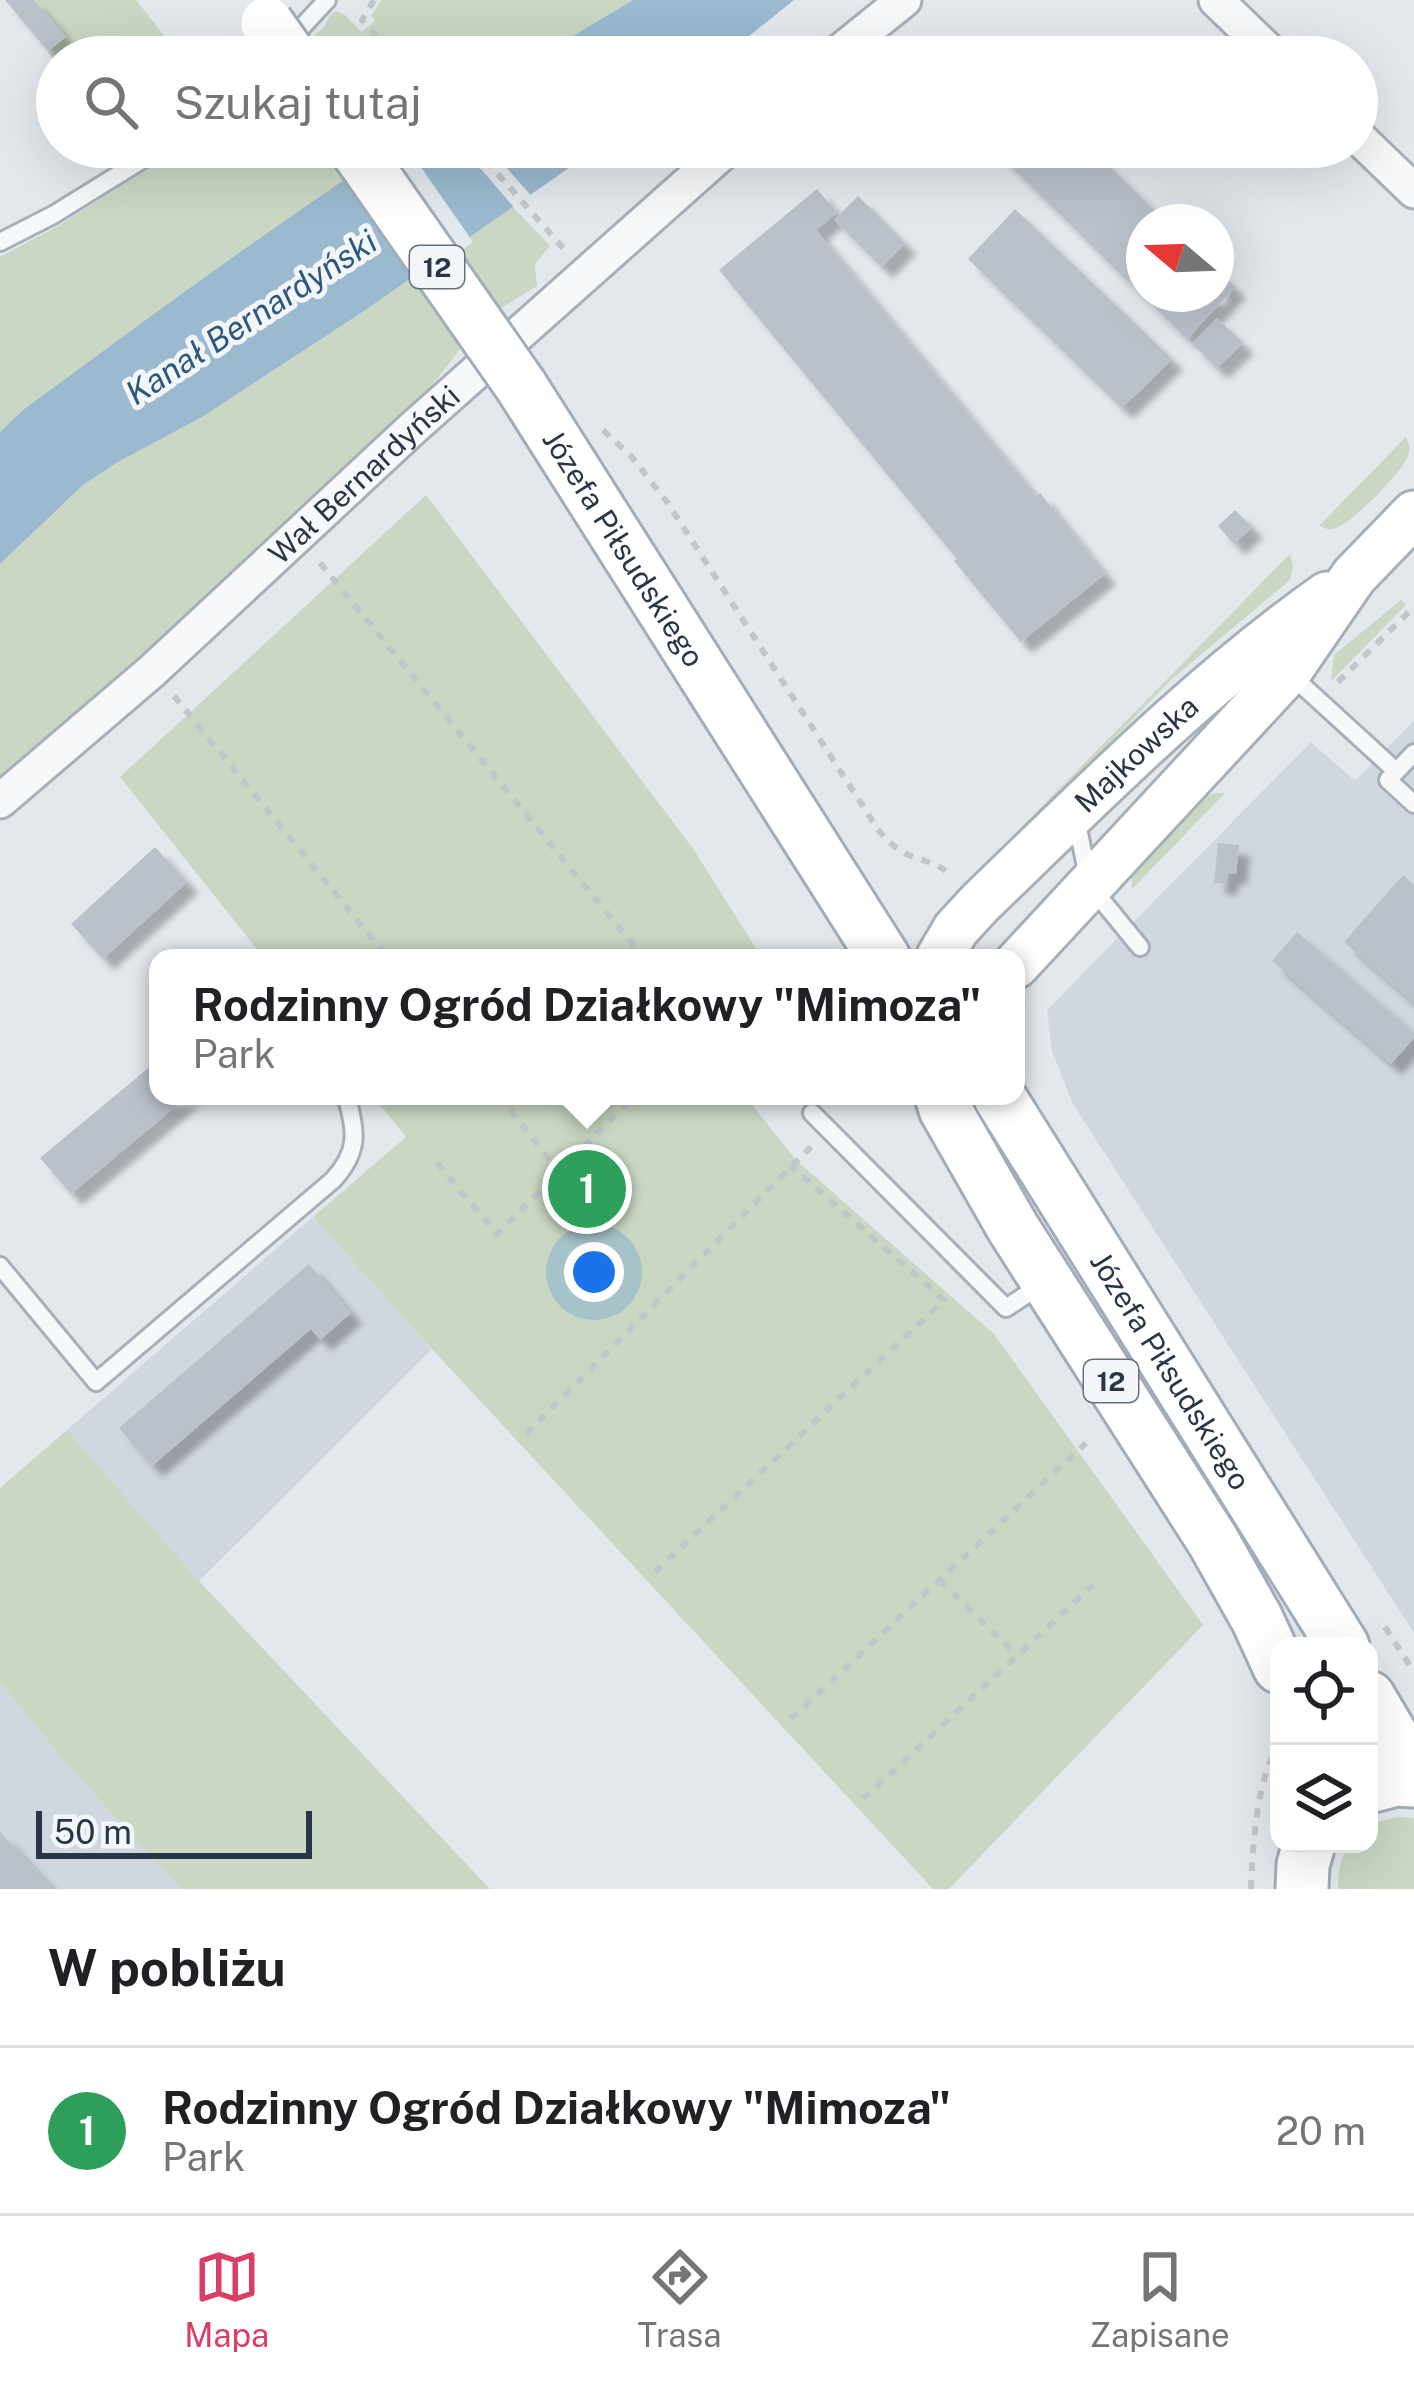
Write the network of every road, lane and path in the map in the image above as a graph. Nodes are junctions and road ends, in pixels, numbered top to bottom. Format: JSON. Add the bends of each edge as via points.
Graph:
{"nodes":[{"id":1,"x":327,"y":0,"type":"edge"},
{"id":2,"x":374,"y":0,"type":"edge"},
{"id":3,"x":904,"y":0,"type":"edge"},
{"id":4,"x":1216,"y":0,"type":"edge"},
{"id":5,"x":270,"y":34,"type":"edge"},
{"id":6,"x":377,"y":36,"type":"edge"},
{"id":7,"x":859,"y":36,"type":"edge"},
{"id":8,"x":1253,"y":36,"type":"edge"},
{"id":9,"x":1378,"y":156,"type":"edge"},
{"id":10,"x":129,"y":168,"type":"edge"},
{"id":11,"x":369,"y":168,"type":"edge"},
{"id":12,"x":493,"y":168,"type":"edge"},
{"id":13,"x":705,"y":168,"type":"edge"},
{"id":14,"x":1414,"y":191,"type":"edge"},
{"id":15,"x":557,"y":241,"type":"dead end"},
{"id":16,"x":0,"y":242,"type":"edge"},
{"id":17,"x":598,"y":425,"type":"dead end"},
{"id":18,"x":1414,"y":514,"type":"edge"},
{"id":19,"x":298,"y":537,"type":"junction"},
{"id":20,"x":1354,"y":576,"type":"junction"},
{"id":21,"x":152,"y":670,"type":"junction"},
{"id":22,"x":1288,"y":672,"type":"junction"},
{"id":23,"x":1414,"y":753,"type":"edge"},
{"id":24,"x":1396,"y":771,"type":"junction"},
{"id":25,"x":0,"y":801,"type":"edge"},
{"id":26,"x":1414,"y":803,"type":"edge"},
{"id":27,"x":1074,"y":812,"type":"junction"},
{"id":28,"x":938,"y":863,"type":"dead end"},
{"id":29,"x":1090,"y":886,"type":"junction"},
{"id":30,"x":1140,"y":947,"type":"dead end"},
{"id":31,"x":381,"y":949,"type":"edge"},
{"id":32,"x":637,"y":949,"type":"edge"},
{"id":33,"x":878,"y":949,"type":"edge"},
{"id":34,"x":944,"y":949,"type":"edge"},
{"id":35,"x":1025,"y":955,"type":"edge"},
{"id":36,"x":348,"y":1105,"type":"edge"},
{"id":37,"x":506,"y":1105,"type":"edge"},
{"id":38,"x":625,"y":1105,"type":"edge"},
{"id":39,"x":944,"y":1105,"type":"edge"},
{"id":40,"x":1005,"y":1105,"type":"edge"},
{"id":41,"x":812,"y":1113,"type":"dead end"},
{"id":42,"x":828,"y":1130,"type":"junction"},
{"id":43,"x":437,"y":1163,"type":"dead end"},
{"id":44,"x":791,"y":1166,"type":"junction"},
{"id":45,"x":560,"y":1172,"type":"junction"},
{"id":46,"x":0,"y":1266,"type":"edge"},
{"id":47,"x":1047,"y":1282,"type":"junction"},
{"id":48,"x":526,"y":1434,"type":"dead end"},
{"id":49,"x":1086,"y":1443,"type":"dead end"},
{"id":50,"x":655,"y":1572,"type":"dead end"},
{"id":51,"x":940,"y":1580,"type":"junction"},
{"id":52,"x":1094,"y":1584,"type":"dead end"},
{"id":53,"x":1337,"y":1637,"type":"edge"},
{"id":54,"x":1270,"y":1647,"type":"edge"},
{"id":55,"x":1017,"y":1656,"type":"junction"},
{"id":56,"x":1378,"y":1713,"type":"edge"},
{"id":57,"x":791,"y":1719,"type":"dead end"},
{"id":58,"x":1270,"y":1762,"type":"edge"},
{"id":59,"x":1414,"y":1777,"type":"edge"},
{"id":60,"x":1378,"y":1785,"type":"edge"},
{"id":61,"x":863,"y":1798,"type":"dead end"},
{"id":62,"x":1307,"y":1853,"type":"edge"},
{"id":63,"x":1250,"y":1889,"type":"edge"},
{"id":64,"x":1302,"y":1889,"type":"edge"}],
"edges":[{"from":1,"to":5,"type":"lane","via":[[302,29]]},
{"from":2,"to":6,"type":"path","via":[[362,20]]},
{"from":3,"to":7,"type":"street"},
{"from":4,"to":8,"type":"street"},
{"from":9,"to":14,"type":"street"},
{"from":10,"to":16,"type":"lane"},
{"from":11,"to":33,"type":"main road","name":"Józefa Piłsudskiego","number":"12","bridge":true,"via":[[521,386]]},
{"from":12,"to":15,"type":"path"},
{"from":13,"to":19,"type":"street","name":"Wał Bernardyński"},
{"from":17,"to":28,"type":"path","via":[[667,502],[877,828],[903,852]]},
{"from":18,"to":20,"type":"main road","name":"Majkowska"},
{"from":19,"to":21,"type":"street","name":"Wał Bernardyński"},
{"from":19,"to":32,"type":"path"},
{"from":20,"to":22,"type":"main road","name":"Majkowska"},
{"from":20,"to":27,"type":"main road","name":"Majkowska","via":[[1251,651]]},
{"from":21,"to":25,"type":"street","name":"Wał Bernardyński"},
{"from":21,"to":31,"type":"path"},
{"from":22,"to":24,"type":"lane"},
{"from":22,"to":29,"type":"main road","name":"Majkowska"},
{"from":23,"to":24,"type":"lane"},
{"from":24,"to":26,"type":"lane","via":[[1388,780]]},
{"from":27,"to":29,"type":"lane"},
{"from":27,"to":34,"type":"main road","name":"Majkowska"},
{"from":29,"to":30,"type":"lane"},
{"from":29,"to":35,"type":"main road","name":"Majkowska"},
{"from":36,"to":46,"type":"lane","via":[[350,1162],[96,1382]]},
{"from":37,"to":45,"type":"path"},
{"from":38,"to":45,"type":"path"},
{"from":39,"to":47,"type":"main road","name":"Józefa Piłsudskiego","number":"12"},
{"from":40,"to":53,"type":"main road","name":"Józefa Piłsudskiego","number":"12"},
{"from":41,"to":42,"type":"lane"},
{"from":42,"to":44,"type":"path"},
{"from":42,"to":47,"type":"lane","via":[[1006,1308]]},
{"from":43,"to":45,"type":"path","via":[[497,1234]]},
{"from":44,"to":48,"type":"path"},
{"from":44,"to":50,"type":"path","via":[[944,1300]]},
{"from":47,"to":54,"type":"main road","name":"Józefa Piłsudskiego","number":"12","via":[[1214,1541]]},
{"from":49,"to":51,"type":"path"},
{"from":51,"to":55,"type":"path"},
{"from":51,"to":57,"type":"path"},
{"from":52,"to":55,"type":"path"},
{"from":55,"to":61,"type":"path"},
{"from":56,"to":59,"type":"main road"},
{"from":58,"to":63,"type":"path"},
{"from":59,"to":60,"type":"main road"},
{"from":62,"to":64,"type":"main road"}]}
